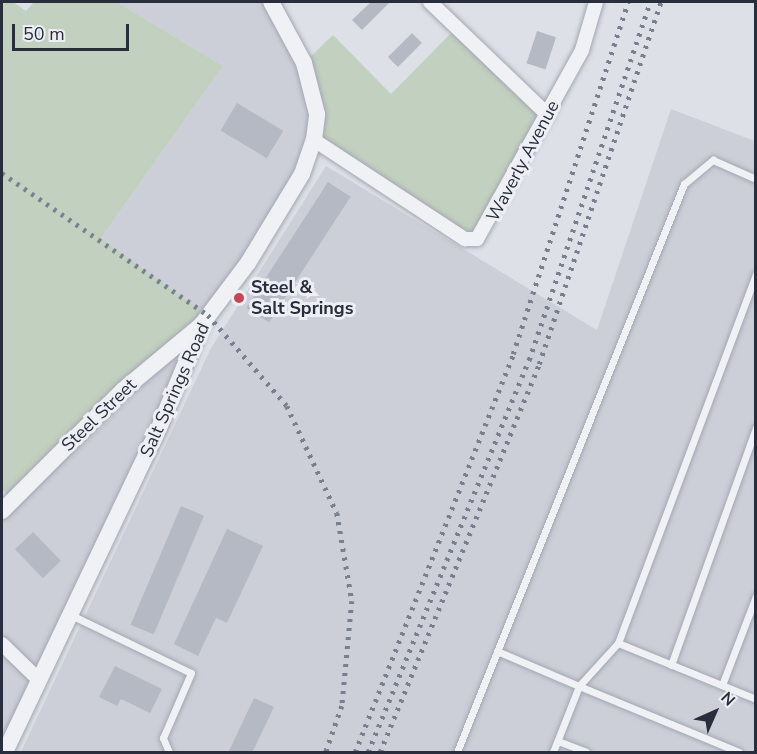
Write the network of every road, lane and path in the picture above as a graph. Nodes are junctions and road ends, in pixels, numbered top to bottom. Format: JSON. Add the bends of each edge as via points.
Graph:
{"nodes":[{"id":1,"x":271,"y":2,"type":"edge"},
{"id":2,"x":430,"y":2,"type":"edge"},
{"id":3,"x":596,"y":2,"type":"edge"},
{"id":4,"x":548,"y":115,"type":"junction"},
{"id":5,"x":315,"y":140,"type":"junction"},
{"id":6,"x":756,"y":179,"type":"edge"},
{"id":7,"x":756,"y":273,"type":"edge"},
{"id":8,"x":202,"y":324,"type":"junction"},
{"id":9,"x":756,"y":428,"type":"edge"},
{"id":10,"x":2,"y":511,"type":"edge"},
{"id":11,"x":756,"y":596,"type":"edge"},
{"id":12,"x":70,"y":615,"type":"junction"},
{"id":13,"x":618,"y":643,"type":"junction"},
{"id":14,"x":2,"y":644,"type":"edge"},
{"id":15,"x":497,"y":651,"type":"junction"},
{"id":16,"x":671,"y":665,"type":"junction"},
{"id":17,"x":39,"y":680,"type":"junction"},
{"id":18,"x":722,"y":685,"type":"junction"},
{"id":19,"x":579,"y":686,"type":"junction"},
{"id":20,"x":756,"y":699,"type":"edge"},
{"id":21,"x":558,"y":741,"type":"junction"},
{"id":22,"x":5,"y":753,"type":"edge"},
{"id":23,"x":169,"y":753,"type":"edge"},
{"id":24,"x":457,"y":753,"type":"edge"},
{"id":25,"x":553,"y":753,"type":"edge"},
{"id":26,"x":586,"y":753,"type":"edge"},
{"id":27,"x":739,"y":753,"type":"edge"}],
"edges":[{"from":1,"to":5,"type":"street","name":"Salt Springs Road","via":[[307,72],[317,114]]},
{"from":2,"to":4,"type":"street"},
{"from":3,"to":4,"type":"street","name":"Waverly Avenue","via":[[582,50]]},
{"from":4,"to":5,"type":"street","name":"Waverly Avenue","via":[[490,223],[471,240]]},
{"from":5,"to":8,"type":"street","name":"Salt Springs Road","via":[[302,174],[248,263]]},
{"from":6,"to":15,"type":"lane","via":[[713,160],[684,184]]},
{"from":7,"to":13,"type":"lane"},
{"from":8,"to":10,"type":"street","name":"Steel Street","via":[[122,392]]},
{"from":8,"to":12,"type":"street","name":"Salt Springs Road"},
{"from":9,"to":16,"type":"lane"},
{"from":11,"to":18,"type":"lane"},
{"from":12,"to":17,"type":"street","name":"Salt Springs Road"},
{"from":12,"to":23,"type":"lane","via":[[191,673],[163,738]]},
{"from":13,"to":16,"type":"lane"},
{"from":13,"to":19,"type":"lane"},
{"from":14,"to":17,"type":"street"},
{"from":15,"to":19,"type":"lane"},
{"from":15,"to":24,"type":"lane"},
{"from":16,"to":18,"type":"lane"},
{"from":17,"to":22,"type":"street","name":"Salt Springs Road"},
{"from":18,"to":20,"type":"lane"},
{"from":19,"to":21,"type":"lane"},
{"from":19,"to":27,"type":"lane"},
{"from":21,"to":25,"type":"lane"},
{"from":21,"to":26,"type":"lane"}]}
